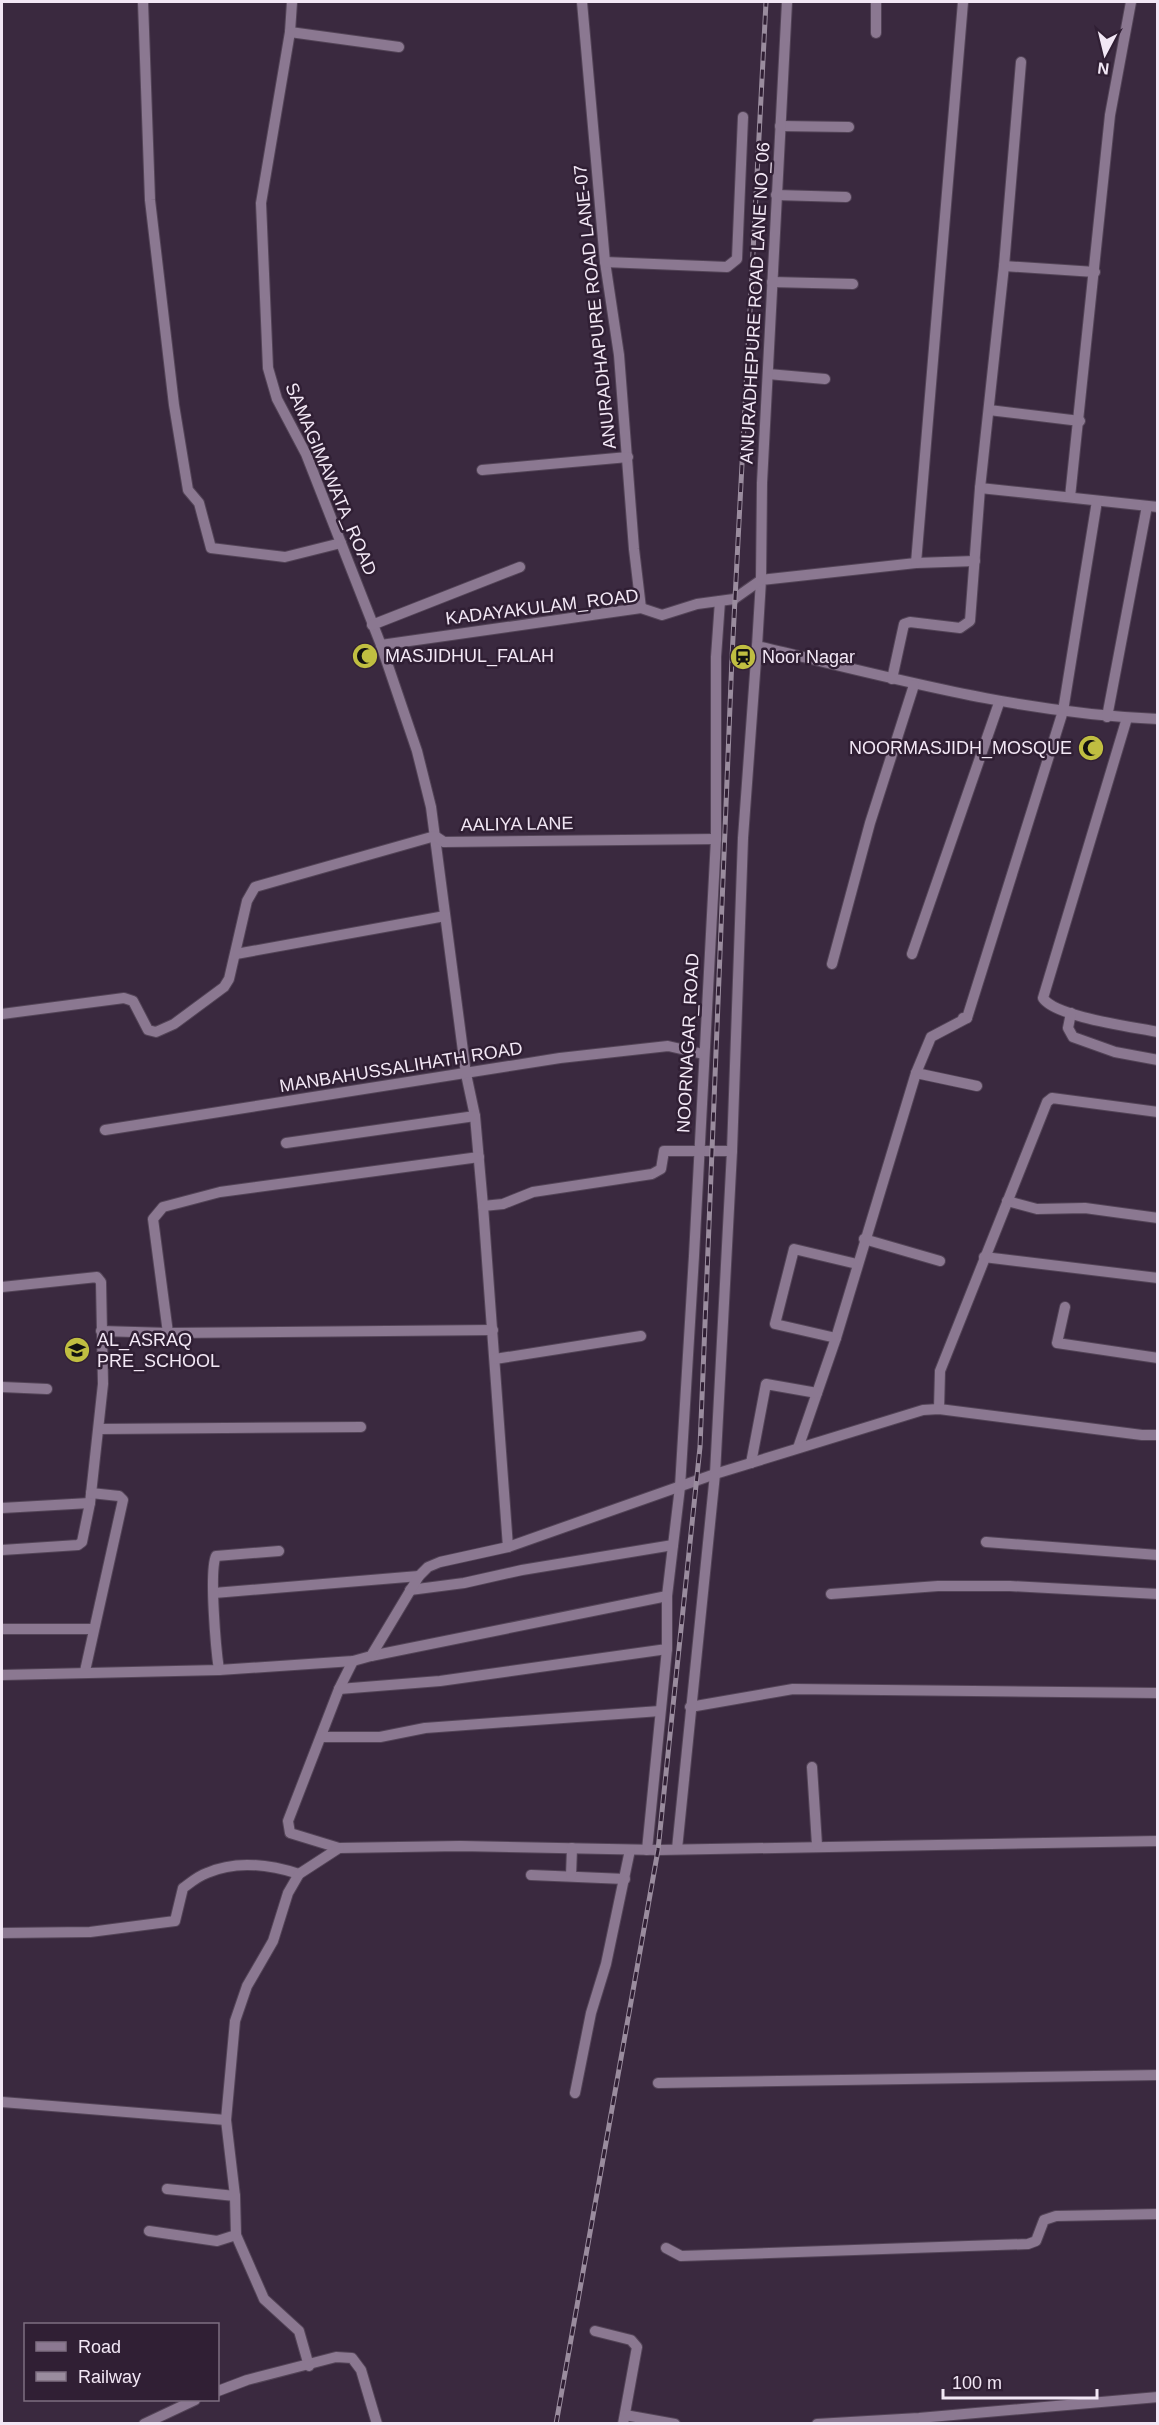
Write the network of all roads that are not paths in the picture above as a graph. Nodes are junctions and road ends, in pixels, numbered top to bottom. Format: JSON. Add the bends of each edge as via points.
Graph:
{"nodes":[{"id":1,"x":143,"y":2,"type":"edge"},
{"id":2,"x":292,"y":2,"type":"edge"},
{"id":3,"x":582,"y":2,"type":"edge"},
{"id":4,"x":787,"y":2,"type":"edge"},
{"id":5,"x":876,"y":2,"type":"edge"},
{"id":6,"x":963,"y":2,"type":"edge"},
{"id":7,"x":1131,"y":2,"type":"edge"},
{"id":8,"x":290,"y":32,"type":"junction"},
{"id":9,"x":876,"y":33,"type":"dead end"},
{"id":10,"x":399,"y":47,"type":"dead end"},
{"id":11,"x":1021,"y":62,"type":"dead end"},
{"id":12,"x":743,"y":117,"type":"dead end"},
{"id":13,"x":780,"y":126,"type":"junction"},
{"id":14,"x":849,"y":127,"type":"dead end"},
{"id":15,"x":776,"y":195,"type":"junction"},
{"id":16,"x":846,"y":197,"type":"dead end"},
{"id":17,"x":605,"y":262,"type":"junction"},
{"id":18,"x":1004,"y":266,"type":"junction"},
{"id":19,"x":1095,"y":272,"type":"junction"},
{"id":20,"x":772,"y":282,"type":"junction"},
{"id":21,"x":853,"y":284,"type":"dead end"},
{"id":22,"x":768,"y":374,"type":"junction"},
{"id":23,"x":825,"y":379,"type":"dead end"},
{"id":24,"x":989,"y":410,"type":"junction"},
{"id":25,"x":1080,"y":421,"type":"junction"},
{"id":26,"x":628,"y":457,"type":"junction"},
{"id":27,"x":482,"y":470,"type":"dead end"},
{"id":28,"x":980,"y":488,"type":"junction"},
{"id":29,"x":1070,"y":497,"type":"junction"},
{"id":30,"x":1097,"y":501,"type":"junction"},
{"id":31,"x":1152,"y":507,"type":"edge"},
{"id":32,"x":341,"y":543,"type":"junction"},
{"id":33,"x":975,"y":561,"type":"junction"},
{"id":34,"x":916,"y":562,"type":"junction"},
{"id":35,"x":520,"y":567,"type":"dead end"},
{"id":36,"x":761,"y":580,"type":"junction"},
{"id":37,"x":720,"y":601,"type":"junction"},
{"id":38,"x":641,"y":609,"type":"junction"},
{"id":39,"x":372,"y":625,"type":"junction"},
{"id":40,"x":381,"y":645,"type":"junction"},
{"id":41,"x":758,"y":646,"type":"junction"},
{"id":42,"x":892,"y":679,"type":"junction"},
{"id":43,"x":914,"y":685,"type":"junction"},
{"id":44,"x":999,"y":703,"type":"junction"},
{"id":45,"x":1063,"y":711,"type":"junction"},
{"id":46,"x":1107,"y":717,"type":"junction"},
{"id":47,"x":1127,"y":718,"type":"junction"},
{"id":48,"x":1158,"y":719,"type":"edge"},
{"id":49,"x":435,"y":836,"type":"junction"},
{"id":50,"x":716,"y":839,"type":"junction"},
{"id":51,"x":445,"y":916,"type":"junction"},
{"id":52,"x":236,"y":954,"type":"junction"},
{"id":53,"x":912,"y":954,"type":"dead end"},
{"id":54,"x":831,"y":964,"type":"dead end"},
{"id":55,"x":1071,"y":1013,"type":"junction"},
{"id":56,"x":2,"y":1014,"type":"edge"},
{"id":57,"x":1158,"y":1032,"type":"edge"},
{"id":58,"x":703,"y":1054,"type":"junction"},
{"id":59,"x":1158,"y":1060,"type":"edge"},
{"id":60,"x":916,"y":1072,"type":"junction"},
{"id":61,"x":466,"y":1074,"type":"junction"},
{"id":62,"x":977,"y":1086,"type":"dead end"},
{"id":63,"x":1158,"y":1112,"type":"edge"},
{"id":64,"x":475,"y":1116,"type":"junction"},
{"id":65,"x":105,"y":1130,"type":"dead end"},
{"id":66,"x":286,"y":1143,"type":"dead end"},
{"id":67,"x":698,"y":1150,"type":"junction"},
{"id":68,"x":732,"y":1151,"type":"junction"},
{"id":69,"x":479,"y":1156,"type":"junction"},
{"id":70,"x":1007,"y":1201,"type":"junction"},
{"id":71,"x":483,"y":1206,"type":"junction"},
{"id":72,"x":1158,"y":1218,"type":"edge"},
{"id":73,"x":864,"y":1239,"type":"junction"},
{"id":74,"x":984,"y":1257,"type":"junction"},
{"id":75,"x":940,"y":1262,"type":"dead end"},
{"id":76,"x":857,"y":1263,"type":"junction"},
{"id":77,"x":1158,"y":1278,"type":"edge"},
{"id":78,"x":2,"y":1287,"type":"edge"},
{"id":79,"x":1065,"y":1306,"type":"dead end"},
{"id":80,"x":493,"y":1330,"type":"junction"},
{"id":81,"x":101,"y":1331,"type":"junction"},
{"id":82,"x":168,"y":1333,"type":"junction"},
{"id":83,"x":641,"y":1336,"type":"dead end"},
{"id":84,"x":836,"y":1338,"type":"junction"},
{"id":85,"x":1158,"y":1358,"type":"edge"},
{"id":86,"x":495,"y":1359,"type":"junction"},
{"id":87,"x":2,"y":1387,"type":"edge"},
{"id":88,"x":46,"y":1389,"type":"dead end"},
{"id":89,"x":817,"y":1393,"type":"junction"},
{"id":90,"x":939,"y":1409,"type":"junction"},
{"id":91,"x":361,"y":1427,"type":"dead end"},
{"id":92,"x":100,"y":1429,"type":"junction"},
{"id":93,"x":1158,"y":1435,"type":"edge"},
{"id":94,"x":798,"y":1448,"type":"junction"},
{"id":95,"x":751,"y":1463,"type":"junction"},
{"id":96,"x":715,"y":1474,"type":"junction"},
{"id":97,"x":681,"y":1487,"type":"junction"},
{"id":98,"x":91,"y":1498,"type":"junction"},
{"id":99,"x":2,"y":1508,"type":"edge"},
{"id":100,"x":986,"y":1542,"type":"dead end"},
{"id":101,"x":673,"y":1545,"type":"junction"},
{"id":102,"x":508,"y":1547,"type":"junction"},
{"id":103,"x":2,"y":1550,"type":"edge"},
{"id":104,"x":279,"y":1551,"type":"dead end"},
{"id":105,"x":1158,"y":1555,"type":"edge"},
{"id":106,"x":419,"y":1576,"type":"junction"},
{"id":107,"x":410,"y":1590,"type":"junction"},
{"id":108,"x":214,"y":1593,"type":"junction"},
{"id":109,"x":831,"y":1594,"type":"dead end"},
{"id":110,"x":1158,"y":1594,"type":"edge"},
{"id":111,"x":667,"y":1596,"type":"junction"},
{"id":112,"x":2,"y":1629,"type":"edge"},
{"id":113,"x":93,"y":1629,"type":"junction"},
{"id":114,"x":667,"y":1649,"type":"junction"},
{"id":115,"x":371,"y":1656,"type":"junction"},
{"id":116,"x":353,"y":1661,"type":"junction"},
{"id":117,"x":219,"y":1670,"type":"junction"},
{"id":118,"x":85,"y":1671,"type":"junction"},
{"id":119,"x":2,"y":1675,"type":"edge"},
{"id":120,"x":339,"y":1689,"type":"junction"},
{"id":121,"x":1158,"y":1693,"type":"edge"},
{"id":122,"x":690,"y":1707,"type":"junction"},
{"id":123,"x":660,"y":1711,"type":"junction"},
{"id":124,"x":321,"y":1737,"type":"junction"},
{"id":125,"x":812,"y":1767,"type":"dead end"},
{"id":126,"x":1158,"y":1841,"type":"edge"},
{"id":127,"x":817,"y":1845,"type":"junction"},
{"id":128,"x":339,"y":1848,"type":"junction"},
{"id":129,"x":572,"y":1848,"type":"junction"},
{"id":130,"x":677,"y":1849,"type":"junction"},
{"id":131,"x":630,"y":1850,"type":"junction"},
{"id":132,"x":647,"y":1850,"type":"junction"},
{"id":133,"x":299,"y":1874,"type":"junction"},
{"id":134,"x":531,"y":1875,"type":"dead end"},
{"id":135,"x":571,"y":1876,"type":"junction"},
{"id":136,"x":625,"y":1879,"type":"junction"},
{"id":137,"x":2,"y":1933,"type":"edge"},
{"id":138,"x":1158,"y":2075,"type":"edge"},
{"id":139,"x":658,"y":2083,"type":"dead end"},
{"id":140,"x":575,"y":2093,"type":"dead end"},
{"id":141,"x":2,"y":2102,"type":"edge"},
{"id":142,"x":226,"y":2120,"type":"junction"},
{"id":143,"x":167,"y":2189,"type":"dead end"},
{"id":144,"x":235,"y":2196,"type":"junction"},
{"id":145,"x":1158,"y":2214,"type":"edge"},
{"id":146,"x":149,"y":2231,"type":"dead end"},
{"id":147,"x":236,"y":2235,"type":"junction"},
{"id":148,"x":666,"y":2248,"type":"dead end"},
{"id":149,"x":595,"y":2331,"type":"dead end"},
{"id":150,"x":309,"y":2366,"type":"junction"},
{"id":151,"x":219,"y":2391,"type":"edge"},
{"id":152,"x":1158,"y":2397,"type":"edge"},
{"id":153,"x":193,"y":2401,"type":"edge"},
{"id":154,"x":624,"y":2419,"type":"edge"},
{"id":155,"x":144,"y":2424,"type":"edge"},
{"id":156,"x":377,"y":2424,"type":"edge"},
{"id":157,"x":675,"y":2424,"type":"edge"},
{"id":158,"x":817,"y":2424,"type":"edge"}],
"edges":[{"from":1,"to":32,"type":"street","via":[[150,200],[188,490],[199,503],[211,549],[285,557]]},
{"from":2,"to":8,"type":"street","name":"SAMAGIMAWATA_ROAD"},
{"from":3,"to":17,"type":"street","name":"ANURADHAPURE ROAD LANE-07"},
{"from":4,"to":13,"type":"street","name":"ANURADHEPURE ROAD LANE NO_06"},
{"from":5,"to":9,"type":"street"},
{"from":6,"to":34,"type":"street"},
{"from":7,"to":19,"type":"street","via":[[1110,115]]},
{"from":8,"to":10,"type":"street"},
{"from":8,"to":32,"type":"street","name":"SAMAGIMAWATA_ROAD","via":[[261,203],[268,368],[277,399],[306,454]]},
{"from":11,"to":18,"type":"street"},
{"from":12,"to":17,"type":"street","via":[[737,259],[727,267]]},
{"from":13,"to":14,"type":"street"},
{"from":13,"to":15,"type":"street","name":"ANURADHEPURE ROAD LANE NO_06"},
{"from":15,"to":16,"type":"street"},
{"from":15,"to":20,"type":"street","name":"ANURADHEPURE ROAD LANE NO_06"},
{"from":17,"to":26,"type":"street","name":"ANURADHAPURE ROAD LANE-07","via":[[619,355]]},
{"from":18,"to":19,"type":"street"},
{"from":18,"to":24,"type":"street"},
{"from":19,"to":25,"type":"street"},
{"from":20,"to":21,"type":"street"},
{"from":20,"to":22,"type":"street","name":"ANURADHEPURE ROAD LANE NO_06"},
{"from":22,"to":23,"type":"street"},
{"from":22,"to":36,"type":"street","name":"ANURADHEPURE ROAD LANE NO_06"},
{"from":24,"to":25,"type":"street"},
{"from":24,"to":28,"type":"street"},
{"from":25,"to":29,"type":"street"},
{"from":26,"to":27,"type":"street"},
{"from":26,"to":38,"type":"street","name":"ANURADHAPURE ROAD LANE-07"},
{"from":28,"to":29,"type":"street"},
{"from":28,"to":33,"type":"street"},
{"from":29,"to":30,"type":"street"},
{"from":30,"to":31,"type":"street"},
{"from":30,"to":45,"type":"street"},
{"from":31,"to":46,"type":"street"},
{"from":32,"to":39,"type":"street","name":"SAMAGIMAWATA_ROAD"},
{"from":33,"to":34,"type":"street"},
{"from":33,"to":42,"type":"street","via":[[968,624],[953,628],[904,624]]},
{"from":34,"to":36,"type":"street"},
{"from":35,"to":39,"type":"street"},
{"from":36,"to":37,"type":"street","name":"KADAYAKULAM_ROAD","via":[[740,595]]},
{"from":36,"to":41,"type":"street","name":"ANURADHEPURE ROAD LANE NO_06"},
{"from":37,"to":38,"type":"street","name":"KADAYAKULAM_ROAD","via":[[662,615]]},
{"from":37,"to":50,"type":"street","name":"NOORNAGAR_ROAD","via":[[716,657]]},
{"from":38,"to":40,"type":"street","name":"KADAYAKULAM_ROAD"},
{"from":39,"to":40,"type":"street","name":"SAMAGIMAWATA_ROAD"},
{"from":40,"to":49,"type":"street","name":"SAMAGIMAWATA_ROAD","via":[[417,751]]},
{"from":41,"to":42,"type":"street"},
{"from":41,"to":68,"type":"street","name":"ANURADHEPURE ROAD LANE NO_06","via":[[743,838]]},
{"from":42,"to":43,"type":"street"},
{"from":43,"to":44,"type":"street"},
{"from":43,"to":54,"type":"street"},
{"from":44,"to":45,"type":"street"},
{"from":44,"to":53,"type":"street"},
{"from":45,"to":46,"type":"street"},
{"from":45,"to":60,"type":"street","via":[[964,1018],[931,1037]]},
{"from":46,"to":47,"type":"street"},
{"from":47,"to":48,"type":"street"},
{"from":47,"to":55,"type":"street","via":[[1043,998],[1047,1004]]},
{"from":49,"to":50,"type":"street","name":"AALIYA LANE","via":[[444,842]]},
{"from":49,"to":51,"type":"street","name":"SAMAGIMAWATA_ROAD"},
{"from":49,"to":52,"type":"street","name":"AALIYA LANE","via":[[255,887],[247,901]]},
{"from":50,"to":58,"type":"street","name":"NOORNAGAR_ROAD"},
{"from":51,"to":52,"type":"street"},
{"from":51,"to":61,"type":"street","name":"SAMAGIMAWATA_ROAD"},
{"from":52,"to":56,"type":"street","via":[[224,987],[174,1024],[156,1032],[148,1030],[133,1001],[124,998]]},
{"from":55,"to":57,"type":"street"},
{"from":55,"to":59,"type":"street","via":[[1068,1028],[1073,1037],[1115,1052]]},
{"from":58,"to":61,"type":"street","name":"MANBAHUSSALIHATH ROAD","via":[[668,1046]]},
{"from":58,"to":67,"type":"street","name":"NOORNAGAR_ROAD"},
{"from":60,"to":62,"type":"street"},
{"from":60,"to":73,"type":"street"},
{"from":61,"to":64,"type":"street","name":"SAMAGIMAWATA_ROAD"},
{"from":61,"to":65,"type":"street","name":"MANBAHUSSALIHATH ROAD"},
{"from":63,"to":70,"type":"street","via":[[1052,1098]]},
{"from":64,"to":66,"type":"street"},
{"from":64,"to":69,"type":"street","name":"SAMAGIMAWATA_ROAD"},
{"from":67,"to":68,"type":"street"},
{"from":67,"to":71,"type":"street","via":[[664,1151],[661,1169],[652,1174],[533,1192],[503,1204]]},
{"from":67,"to":97,"type":"street","name":"NOORNAGAR_ROAD"},
{"from":68,"to":96,"type":"street","name":"ANURADHEPURE ROAD LANE NO_06"},
{"from":69,"to":71,"type":"street","name":"SAMAGIMAWATA_ROAD"},
{"from":69,"to":82,"type":"street","via":[[220,1192],[163,1207],[153,1219]]},
{"from":70,"to":72,"type":"street","via":[[1038,1209],[1085,1208]]},
{"from":70,"to":74,"type":"street"},
{"from":71,"to":80,"type":"street","name":"SAMAGIMAWATA_ROAD"},
{"from":73,"to":75,"type":"street"},
{"from":73,"to":76,"type":"street"},
{"from":74,"to":77,"type":"street"},
{"from":74,"to":90,"type":"street","via":[[940,1371]]},
{"from":76,"to":84,"type":"street"},
{"from":76,"to":84,"type":"street","via":[[794,1249],[775,1324]]},
{"from":78,"to":81,"type":"street","via":[[97,1277],[101,1282]]},
{"from":79,"to":85,"type":"street","via":[[1057,1343]]},
{"from":80,"to":82,"type":"street"},
{"from":80,"to":86,"type":"street","name":"SAMAGIMAWATA_ROAD"},
{"from":81,"to":82,"type":"street"},
{"from":81,"to":92,"type":"street"},
{"from":83,"to":86,"type":"street"},
{"from":84,"to":89,"type":"street"},
{"from":86,"to":102,"type":"street","name":"SAMAGIMAWATA_ROAD"},
{"from":87,"to":88,"type":"street"},
{"from":89,"to":94,"type":"street"},
{"from":89,"to":95,"type":"street","via":[[766,1383]]},
{"from":90,"to":93,"type":"street"},
{"from":90,"to":94,"type":"street","via":[[923,1410]]},
{"from":91,"to":92,"type":"street"},
{"from":92,"to":98,"type":"street"},
{"from":94,"to":95,"type":"street"},
{"from":95,"to":96,"type":"street"},
{"from":96,"to":97,"type":"street"},
{"from":96,"to":122,"type":"street","name":"ANURADHEPURE ROAD LANE NO_06"},
{"from":97,"to":101,"type":"street","name":"NOORNAGAR_ROAD"},
{"from":97,"to":102,"type":"street"},
{"from":98,"to":99,"type":"street"},
{"from":98,"to":103,"type":"street","via":[[82,1542],[78,1545]]},
{"from":98,"to":113,"type":"street","via":[[118,1496],[123,1500]]},
{"from":100,"to":105,"type":"street"},
{"from":101,"to":107,"type":"street","via":[[522,1570],[464,1584]]},
{"from":101,"to":111,"type":"street","name":"NOORNAGAR_ROAD"},
{"from":102,"to":106,"type":"street","via":[[440,1562]]},
{"from":104,"to":108,"type":"street","via":[[216,1556]]},
{"from":106,"to":107,"type":"street"},
{"from":106,"to":108,"type":"street"},
{"from":107,"to":115,"type":"street"},
{"from":108,"to":117,"type":"street"},
{"from":109,"to":110,"type":"street","via":[[938,1586],[1010,1586]]},
{"from":111,"to":114,"type":"street","name":"NOORNAGAR_ROAD"},
{"from":111,"to":115,"type":"street"},
{"from":112,"to":113,"type":"street"},
{"from":113,"to":118,"type":"street"},
{"from":114,"to":120,"type":"street","via":[[440,1680]]},
{"from":114,"to":123,"type":"street","name":"NOORNAGAR_ROAD"},
{"from":115,"to":116,"type":"street"},
{"from":116,"to":117,"type":"street"},
{"from":116,"to":120,"type":"street"},
{"from":117,"to":118,"type":"street"},
{"from":118,"to":119,"type":"street"},
{"from":120,"to":124,"type":"street"},
{"from":121,"to":122,"type":"street","via":[[793,1689]]},
{"from":122,"to":130,"type":"street","name":"ANURADHEPURE ROAD LANE NO_06"},
{"from":123,"to":124,"type":"street","via":[[425,1728],[380,1737]]},
{"from":123,"to":132,"type":"street","name":"NOORNAGAR_ROAD"},
{"from":124,"to":128,"type":"street","via":[[288,1821],[290,1833]]},
{"from":125,"to":127,"type":"street"},
{"from":126,"to":127,"type":"street"},
{"from":127,"to":130,"type":"street"},
{"from":128,"to":129,"type":"street"},
{"from":128,"to":133,"type":"street"},
{"from":129,"to":131,"type":"street"},
{"from":129,"to":135,"type":"street"},
{"from":130,"to":132,"type":"street"},
{"from":131,"to":132,"type":"street"},
{"from":131,"to":136,"type":"street"},
{"from":133,"to":137,"type":"street","via":[[278,1867],[248,1865],[207,1872],[183,1888],[175,1921],[90,1932]]},
{"from":133,"to":142,"type":"street","via":[[235,2021]]},
{"from":134,"to":135,"type":"street"},
{"from":135,"to":136,"type":"street"},
{"from":136,"to":140,"type":"street"},
{"from":138,"to":139,"type":"street"},
{"from":141,"to":142,"type":"street"},
{"from":142,"to":144,"type":"street"},
{"from":143,"to":144,"type":"street"},
{"from":144,"to":147,"type":"street"},
{"from":145,"to":148,"type":"street","via":[[1056,2216],[1044,2220],[1036,2241],[1028,2244],[681,2256]]},
{"from":146,"to":147,"type":"street","via":[[217,2241]]},
{"from":147,"to":150,"type":"street","via":[[264,2299],[298,2331]]},
{"from":149,"to":154,"type":"street","via":[[631,2340],[637,2348]]},
{"from":150,"to":151,"type":"street"},
{"from":150,"to":156,"type":"street","via":[[336,2357],[352,2358],[361,2370]]},
{"from":152,"to":158,"type":"street"},
{"from":153,"to":155,"type":"street"},
{"from":154,"to":157,"type":"street"}]}
